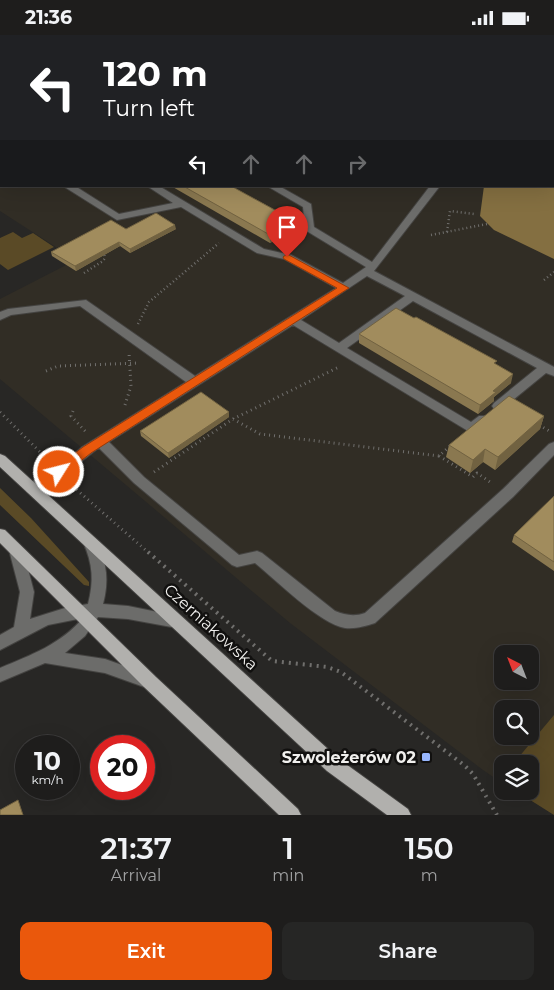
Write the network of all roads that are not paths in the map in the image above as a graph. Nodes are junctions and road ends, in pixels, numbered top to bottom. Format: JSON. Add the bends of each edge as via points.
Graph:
{"nodes":[{"id":1,"x":70,"y":187,"type":"edge"},
{"id":2,"x":154,"y":187,"type":"edge"},
{"id":3,"x":274,"y":187,"type":"edge"},
{"id":4,"x":434,"y":187,"type":"edge"},
{"id":5,"x":182,"y":204,"type":"junction"},
{"id":6,"x":371,"y":270,"type":"junction"},
{"id":7,"x":344,"y":288,"type":"junction"},
{"id":8,"x":413,"y":296,"type":"junction"},
{"id":9,"x":0,"y":317,"type":"edge"},
{"id":10,"x":294,"y":320,"type":"junction"},
{"id":11,"x":339,"y":348,"type":"junction"},
{"id":12,"x":550,"y":370,"type":"edge"},
{"id":13,"x":195,"y":382,"type":"junction"},
{"id":14,"x":101,"y":442,"type":"junction"},
{"id":15,"x":554,"y":447,"type":"edge"},
{"id":16,"x":0,"y":459,"type":"edge"},
{"id":17,"x":32,"y":488,"type":"junction"},
{"id":18,"x":0,"y":534,"type":"edge"},
{"id":19,"x":90,"y":542,"type":"junction"},
{"id":20,"x":16,"y":550,"type":"junction"},
{"id":21,"x":87,"y":614,"type":"junction"},
{"id":22,"x":177,"y":622,"type":"junction"},
{"id":23,"x":22,"y":630,"type":"junction"},
{"id":24,"x":0,"y":643,"type":"edge"},
{"id":25,"x":43,"y":656,"type":"junction"},
{"id":26,"x":0,"y":675,"type":"edge"},
{"id":27,"x":150,"y":682,"type":"junction"},
{"id":28,"x":292,"y":815,"type":"edge"},
{"id":29,"x":402,"y":815,"type":"edge"}],
"edges":[{"from":1,"to":5,"type":"street","via":[[117,217]]},
{"from":2,"to":5,"type":"street"},
{"from":3,"to":6,"type":"street","via":[[308,206],[309,228]]},
{"from":4,"to":6,"type":"street"},
{"from":5,"to":7,"type":"street","via":[[261,251],[287,257]]},
{"from":6,"to":7,"type":"street"},
{"from":6,"to":8,"type":"street"},
{"from":7,"to":10,"type":"street"},
{"from":8,"to":11,"type":"street"},
{"from":8,"to":12,"type":"street"},
{"from":9,"to":13,"type":"street","via":[[8,312],[82,302]]},
{"from":10,"to":11,"type":"street"},
{"from":10,"to":13,"type":"street"},
{"from":11,"to":12,"type":"street","via":[[472,428]]},
{"from":13,"to":14,"type":"street"},
{"from":14,"to":15,"type":"street","via":[[141,481],[237,561],[258,557],[330,615],[358,622],[380,610]]},
{"from":14,"to":17,"type":"street"},
{"from":16,"to":17,"type":"main road","name":"Czerniakowska"},
{"from":17,"to":19,"type":"main road","name":"Czerniakowska"},
{"from":18,"to":20,"type":"main road"},
{"from":19,"to":21,"type":"street","via":[[101,576],[99,592]]},
{"from":19,"to":22,"type":"main road","name":"Czerniakowska"},
{"from":20,"to":21,"type":"main road"},
{"from":20,"to":23,"type":"street","via":[[27,592]]},
{"from":21,"to":22,"type":"street","via":[[128,613]]},
{"from":21,"to":23,"type":"street","via":[[57,615]]},
{"from":21,"to":25,"type":"street","via":[[78,634]]},
{"from":21,"to":27,"type":"main road"},
{"from":22,"to":29,"type":"main road","name":"Czerniakowska","via":[[333,765]]},
{"from":23,"to":24,"type":"street"},
{"from":25,"to":26,"type":"street"},
{"from":25,"to":27,"type":"street","via":[[105,666]]},
{"from":27,"to":28,"type":"main road"}]}
